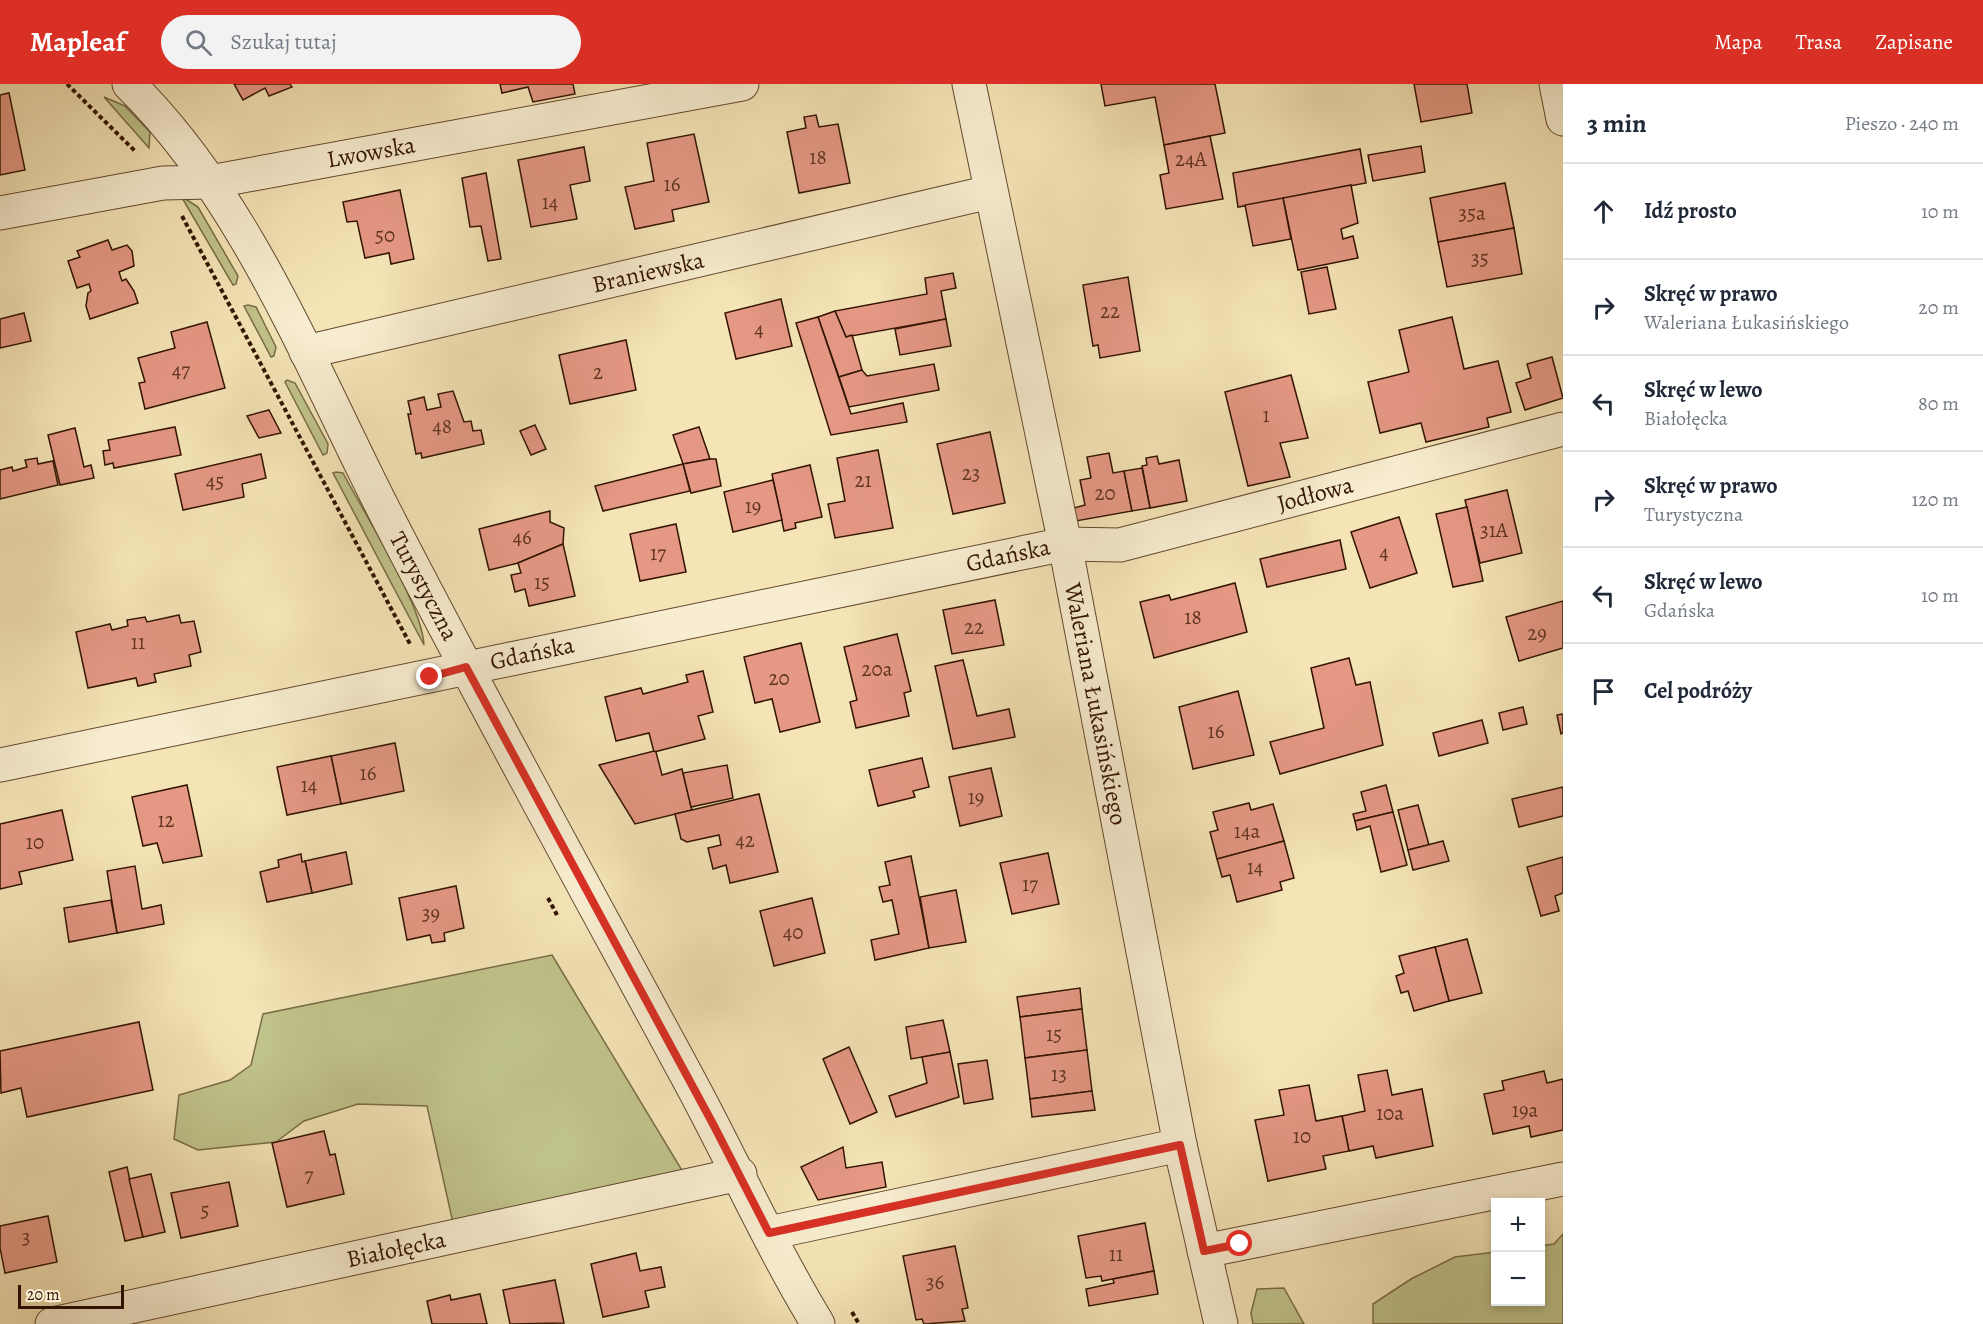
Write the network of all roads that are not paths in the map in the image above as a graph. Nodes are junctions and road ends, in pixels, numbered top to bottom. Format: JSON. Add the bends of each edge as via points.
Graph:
{"nodes":[{"id":1,"x":129,"y":84,"type":"edge"},
{"id":2,"x":742,"y":84,"type":"edge"},
{"id":3,"x":969,"y":84,"type":"edge"},
{"id":4,"x":1556,"y":84,"type":"edge"},
{"id":5,"x":1563,"y":119,"type":"edge"},
{"id":6,"x":210,"y":182,"type":"junction"},
{"id":7,"x":990,"y":192,"type":"junction"},
{"id":8,"x":0,"y":213,"type":"edge"},
{"id":9,"x":306,"y":352,"type":"junction"},
{"id":10,"x":1563,"y":429,"type":"edge"},
{"id":11,"x":1065,"y":544,"type":"junction"},
{"id":12,"x":466,"y":667,"type":"junction"},
{"id":13,"x":0,"y":765,"type":"edge"},
{"id":14,"x":1180,"y":1145,"type":"junction"},
{"id":15,"x":740,"y":1174,"type":"junction"},
{"id":16,"x":1563,"y":1179,"type":"edge"},
{"id":17,"x":769,"y":1233,"type":"junction"},
{"id":18,"x":1204,"y":1251,"type":"junction"},
{"id":19,"x":52,"y":1324,"type":"edge"},
{"id":20,"x":818,"y":1324,"type":"edge"},
{"id":21,"x":1221,"y":1324,"type":"edge"}],
"edges":[{"from":1,"to":6,"type":"street","name":"Turystyczna","via":[[164,118]]},
{"from":2,"to":6,"type":"street","name":"Lwowska"},
{"from":3,"to":7,"type":"street","name":"Waleriana Łukasińskiego"},
{"from":4,"to":5,"type":"street"},
{"from":6,"to":8,"type":"street","name":"Lwowska","via":[[163,183]]},
{"from":6,"to":9,"type":"street","name":"Turystyczna","via":[[288,313]]},
{"from":7,"to":9,"type":"street","name":"Braniewska"},
{"from":7,"to":11,"type":"street","name":"Waleriana Łukasińskiego"},
{"from":9,"to":12,"type":"street","name":"Turystyczna"},
{"from":10,"to":11,"type":"street","name":"Jodłowa","via":[[1119,545]]},
{"from":11,"to":12,"type":"street","name":"Gdańska"},
{"from":11,"to":14,"type":"street","name":"Waleriana Łukasińskiego"},
{"from":12,"to":13,"type":"street","name":"Gdańska"},
{"from":12,"to":15,"type":"street","name":"Turystyczna"},
{"from":14,"to":17,"type":"street"},
{"from":14,"to":18,"type":"street","name":"Waleriana Łukasińskiego"},
{"from":15,"to":17,"type":"street","name":"Turystyczna"},
{"from":15,"to":19,"type":"street","name":"Białołęcka"},
{"from":16,"to":18,"type":"street"},
{"from":17,"to":20,"type":"street","name":"Turystyczna"},
{"from":18,"to":21,"type":"street","name":"Waleriana Łukasińskiego"}]}
